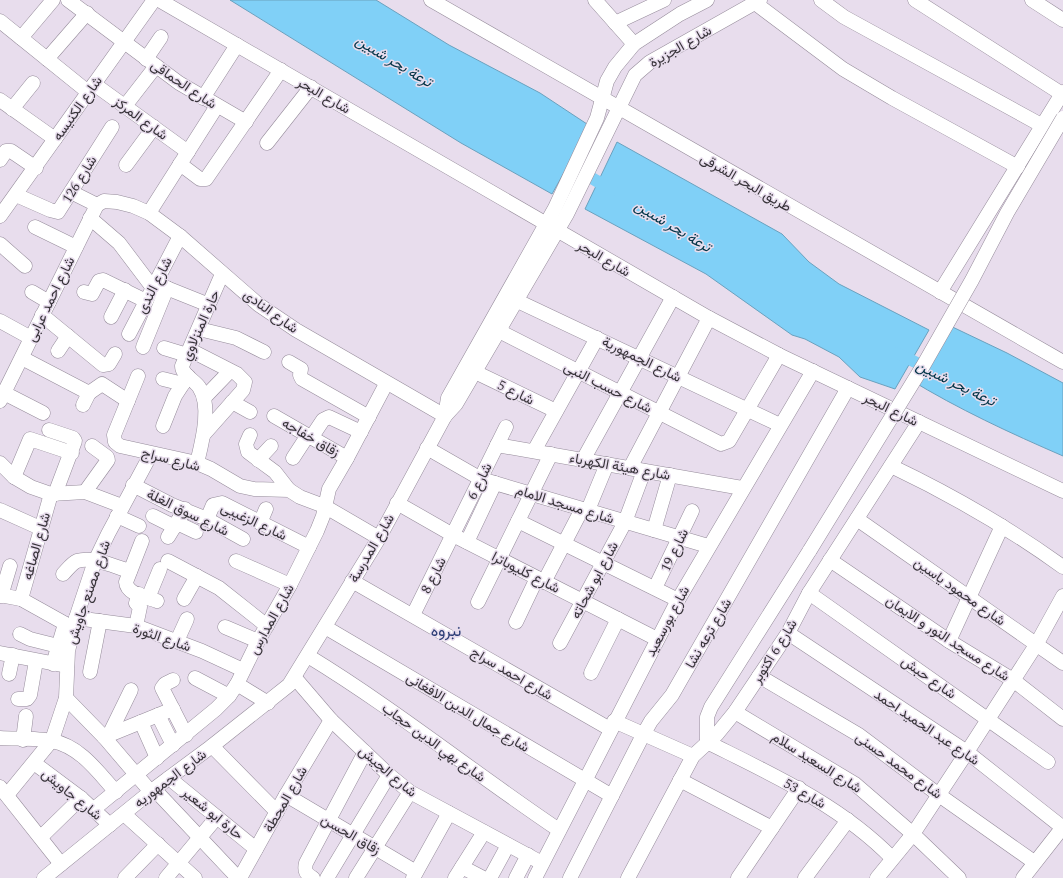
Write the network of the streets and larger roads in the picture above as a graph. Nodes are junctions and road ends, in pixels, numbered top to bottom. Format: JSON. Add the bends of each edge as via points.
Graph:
{"nodes":[{"id":1,"x":53,"y":0,"type":"edge"},
{"id":2,"x":68,"y":0,"type":"edge"},
{"id":3,"x":154,"y":0,"type":"edge"},
{"id":4,"x":159,"y":0,"type":"edge"},
{"id":5,"x":430,"y":0,"type":"edge"},
{"id":6,"x":595,"y":0,"type":"edge"},
{"id":7,"x":664,"y":0,"type":"edge"},
{"id":8,"x":707,"y":0,"type":"edge"},
{"id":9,"x":821,"y":0,"type":"edge"},
{"id":10,"x":915,"y":0,"type":"edge"},
{"id":11,"x":1032,"y":0,"type":"edge"},
{"id":12,"x":757,"y":1,"type":"edge"},
{"id":13,"x":87,"y":13,"type":"junction"},
{"id":14,"x":0,"y":20,"type":"edge"},
{"id":15,"x":1063,"y":20,"type":"edge"},
{"id":16,"x":615,"y":22,"type":"junction"},
{"id":17,"x":21,"y":38,"type":"junction"},
{"id":18,"x":161,"y":38,"type":"dead end"},
{"id":19,"x":125,"y":41,"type":"junction"},
{"id":20,"x":634,"y":44,"type":"junction"},
{"id":21,"x":237,"y":45,"type":"junction"},
{"id":22,"x":47,"y":59,"type":"junction"},
{"id":23,"x":151,"y":62,"type":"junction"},
{"id":24,"x":281,"y":70,"type":"junction"},
{"id":25,"x":33,"y":84,"type":"dead end"},
{"id":26,"x":311,"y":87,"type":"junction"},
{"id":27,"x":91,"y":88,"type":"junction"},
{"id":28,"x":1062,"y":93,"type":"edge"},
{"id":29,"x":203,"y":98,"type":"junction"},
{"id":30,"x":602,"y":98,"type":"junction"},
{"id":31,"x":0,"y":100,"type":"edge"},
{"id":32,"x":125,"y":106,"type":"junction"},
{"id":33,"x":216,"y":106,"type":"junction"},
{"id":34,"x":12,"y":109,"type":"junction"},
{"id":35,"x":618,"y":109,"type":"junction"},
{"id":36,"x":1063,"y":118,"type":"edge"},
{"id":37,"x":246,"y":122,"type":"junction"},
{"id":38,"x":1042,"y":126,"type":"junction"},
{"id":39,"x":112,"y":127,"type":"dead end"},
{"id":40,"x":154,"y":127,"type":"junction"},
{"id":41,"x":55,"y":139,"type":"junction"},
{"id":42,"x":267,"y":143,"type":"dead end"},
{"id":43,"x":188,"y":152,"type":"junction"},
{"id":44,"x":0,"y":160,"type":"edge"},
{"id":45,"x":180,"y":164,"type":"junction"},
{"id":46,"x":126,"y":165,"type":"dead end"},
{"id":47,"x":1018,"y":167,"type":"junction"},
{"id":48,"x":36,"y":168,"type":"junction"},
{"id":49,"x":70,"y":192,"type":"junction"},
{"id":50,"x":16,"y":195,"type":"junction"},
{"id":51,"x":100,"y":203,"type":"junction"},
{"id":52,"x":561,"y":211,"type":"junction"},
{"id":53,"x":149,"y":213,"type":"junction"},
{"id":54,"x":0,"y":216,"type":"edge"},
{"id":55,"x":90,"y":218,"type":"junction"},
{"id":56,"x":35,"y":227,"type":"dead end"},
{"id":57,"x":552,"y":228,"type":"junction"},
{"id":58,"x":180,"y":236,"type":"junction"},
{"id":59,"x":0,"y":244,"type":"edge"},
{"id":60,"x":76,"y":247,"type":"junction"},
{"id":61,"x":25,"y":266,"type":"dead end"},
{"id":62,"x":222,"y":274,"type":"junction"},
{"id":63,"x":158,"y":287,"type":"junction"},
{"id":64,"x":125,"y":290,"type":"junction"},
{"id":65,"x":32,"y":292,"type":"dead end"},
{"id":66,"x":84,"y":292,"type":"dead end"},
{"id":67,"x":940,"y":292,"type":"junction"},
{"id":68,"x":673,"y":297,"type":"junction"},
{"id":69,"x":511,"y":298,"type":"junction"},
{"id":70,"x":146,"y":301,"type":"junction"},
{"id":71,"x":49,"y":302,"type":"junction"},
{"id":72,"x":209,"y":305,"type":"junction"},
{"id":73,"x":42,"y":315,"type":"junction"},
{"id":74,"x":111,"y":317,"type":"dead end"},
{"id":75,"x":709,"y":318,"type":"junction"},
{"id":76,"x":0,"y":321,"type":"edge"},
{"id":77,"x":199,"y":329,"type":"junction"},
{"id":78,"x":499,"y":331,"type":"junction"},
{"id":79,"x":129,"y":334,"type":"dead end"},
{"id":80,"x":68,"y":336,"type":"junction"},
{"id":81,"x":31,"y":338,"type":"junction"},
{"id":82,"x":597,"y":338,"type":"junction"},
{"id":83,"x":143,"y":347,"type":"dead end"},
{"id":84,"x":164,"y":348,"type":"dead end"},
{"id":85,"x":58,"y":351,"type":"dead end"},
{"id":86,"x":188,"y":352,"type":"junction"},
{"id":87,"x":264,"y":352,"type":"dead end"},
{"id":88,"x":115,"y":354,"type":"dead end"},
{"id":89,"x":778,"y":355,"type":"junction"},
{"id":90,"x":22,"y":358,"type":"junction"},
{"id":91,"x":640,"y":358,"type":"junction"},
{"id":92,"x":289,"y":362,"type":"dead end"},
{"id":93,"x":1063,"y":362,"type":"edge"},
{"id":94,"x":230,"y":371,"type":"junction"},
{"id":95,"x":813,"y":371,"type":"junction"},
{"id":96,"x":475,"y":372,"type":"junction"},
{"id":97,"x":578,"y":372,"type":"junction"},
{"id":98,"x":138,"y":376,"type":"dead end"},
{"id":99,"x":678,"y":376,"type":"junction"},
{"id":100,"x":163,"y":379,"type":"dead end"},
{"id":101,"x":185,"y":380,"type":"junction"},
{"id":102,"x":386,"y":384,"type":"junction"},
{"id":103,"x":848,"y":388,"type":"junction"},
{"id":104,"x":2,"y":393,"type":"edge"},
{"id":105,"x":620,"y":394,"type":"junction"},
{"id":106,"x":204,"y":398,"type":"junction"},
{"id":107,"x":128,"y":401,"type":"junction"},
{"id":108,"x":232,"y":402,"type":"junction"},
{"id":109,"x":747,"y":410,"type":"junction"},
{"id":110,"x":556,"y":411,"type":"junction"},
{"id":111,"x":250,"y":412,"type":"dead end"},
{"id":112,"x":43,"y":413,"type":"dead end"},
{"id":113,"x":659,"y":413,"type":"junction"},
{"id":114,"x":274,"y":416,"type":"dead end"},
{"id":115,"x":445,"y":416,"type":"junction"},
{"id":116,"x":369,"y":417,"type":"junction"},
{"id":117,"x":919,"y":422,"type":"junction"},
{"id":118,"x":780,"y":425,"type":"junction"},
{"id":119,"x":163,"y":426,"type":"dead end"},
{"id":120,"x":506,"y":427,"type":"dead end"},
{"id":121,"x":49,"y":430,"type":"dead end"},
{"id":122,"x":361,"y":432,"type":"junction"},
{"id":123,"x":204,"y":434,"type":"junction"},
{"id":124,"x":250,"y":435,"type":"dead end"},
{"id":125,"x":309,"y":436,"type":"junction"},
{"id":126,"x":497,"y":445,"type":"junction"},
{"id":127,"x":92,"y":446,"type":"dead end"},
{"id":128,"x":271,"y":446,"type":"dead end"},
{"id":129,"x":427,"y":448,"type":"junction"},
{"id":130,"x":534,"y":451,"type":"junction"},
{"id":131,"x":72,"y":453,"type":"junction"},
{"id":132,"x":151,"y":454,"type":"junction"},
{"id":133,"x":551,"y":454,"type":"junction"},
{"id":134,"x":293,"y":458,"type":"dead end"},
{"id":135,"x":347,"y":458,"type":"junction"},
{"id":136,"x":258,"y":460,"type":"junction"},
{"id":137,"x":583,"y":460,"type":"junction"},
{"id":138,"x":0,"y":463,"type":"edge"},
{"id":139,"x":197,"y":463,"type":"junction"},
{"id":140,"x":607,"y":464,"type":"junction"},
{"id":141,"x":891,"y":466,"type":"junction"},
{"id":142,"x":630,"y":468,"type":"junction"},
{"id":143,"x":644,"y":471,"type":"junction"},
{"id":144,"x":670,"y":475,"type":"junction"},
{"id":145,"x":14,"y":477,"type":"junction"},
{"id":146,"x":481,"y":479,"type":"junction"},
{"id":147,"x":495,"y":483,"type":"junction"},
{"id":148,"x":133,"y":485,"type":"junction"},
{"id":149,"x":742,"y":488,"type":"junction"},
{"id":150,"x":289,"y":490,"type":"junction"},
{"id":151,"x":1063,"y":491,"type":"edge"},
{"id":152,"x":84,"y":492,"type":"junction"},
{"id":153,"x":532,"y":493,"type":"junction"},
{"id":154,"x":53,"y":494,"type":"junction"},
{"id":155,"x":397,"y":503,"type":"junction"},
{"id":156,"x":324,"y":506,"type":"junction"},
{"id":157,"x":266,"y":509,"type":"dead end"},
{"id":158,"x":0,"y":510,"type":"edge"},
{"id":159,"x":185,"y":510,"type":"junction"},
{"id":160,"x":585,"y":510,"type":"junction"},
{"id":161,"x":120,"y":511,"type":"junction"},
{"id":162,"x":692,"y":511,"type":"dead end"},
{"id":163,"x":153,"y":516,"type":"dead end"},
{"id":164,"x":207,"y":519,"type":"junction"},
{"id":165,"x":857,"y":519,"type":"junction"},
{"id":166,"x":518,"y":521,"type":"junction"},
{"id":167,"x":625,"y":522,"type":"junction"},
{"id":168,"x":260,"y":523,"type":"junction"},
{"id":169,"x":139,"y":526,"type":"dead end"},
{"id":170,"x":1002,"y":526,"type":"junction"},
{"id":171,"x":40,"y":528,"type":"junction"},
{"id":172,"x":173,"y":529,"type":"junction"},
{"id":173,"x":654,"y":530,"type":"junction"},
{"id":174,"x":196,"y":532,"type":"dead end"},
{"id":175,"x":453,"y":535,"type":"junction"},
{"id":176,"x":379,"y":538,"type":"junction"},
{"id":177,"x":680,"y":538,"type":"junction"},
{"id":178,"x":243,"y":539,"type":"dead end"},
{"id":179,"x":142,"y":541,"type":"dead end"},
{"id":180,"x":467,"y":542,"type":"junction"},
{"id":181,"x":564,"y":544,"type":"junction"},
{"id":182,"x":708,"y":546,"type":"junction"},
{"id":183,"x":309,"y":547,"type":"junction"},
{"id":184,"x":499,"y":559,"type":"junction"},
{"id":185,"x":830,"y":560,"type":"junction"},
{"id":186,"x":95,"y":561,"type":"junction"},
{"id":187,"x":236,"y":561,"type":"dead end"},
{"id":188,"x":604,"y":563,"type":"junction"},
{"id":189,"x":10,"y":566,"type":"dead end"},
{"id":190,"x":1063,"y":568,"type":"edge"},
{"id":191,"x":130,"y":571,"type":"junction"},
{"id":192,"x":63,"y":574,"type":"dead end"},
{"id":193,"x":197,"y":576,"type":"junction"},
{"id":194,"x":541,"y":580,"type":"junction"},
{"id":195,"x":352,"y":581,"type":"junction"},
{"id":196,"x":290,"y":585,"type":"junction"},
{"id":197,"x":655,"y":588,"type":"junction"},
{"id":198,"x":809,"y":593,"type":"junction"},
{"id":199,"x":1,"y":596,"type":"edge"},
{"id":200,"x":1063,"y":596,"type":"edge"},
{"id":201,"x":970,"y":597,"type":"junction"},
{"id":202,"x":148,"y":598,"type":"junction"},
{"id":203,"x":21,"y":599,"type":"junction"},
{"id":204,"x":184,"y":599,"type":"dead end"},
{"id":205,"x":678,"y":600,"type":"junction"},
{"id":206,"x":583,"y":601,"type":"junction"},
{"id":207,"x":478,"y":602,"type":"dead end"},
{"id":208,"x":413,"y":616,"type":"junction"},
{"id":209,"x":187,"y":619,"type":"dead end"},
{"id":210,"x":618,"y":619,"type":"junction"},
{"id":211,"x":100,"y":621,"type":"junction"},
{"id":212,"x":516,"y":622,"type":"dead end"},
{"id":213,"x":71,"y":624,"type":"junction"},
{"id":214,"x":136,"y":626,"type":"junction"},
{"id":215,"x":266,"y":626,"type":"junction"},
{"id":216,"x":225,"y":627,"type":"dead end"},
{"id":217,"x":325,"y":627,"type":"junction"},
{"id":218,"x":788,"y":633,"type":"junction"},
{"id":219,"x":20,"y":634,"type":"dead end"},
{"id":220,"x":657,"y":639,"type":"junction"},
{"id":221,"x":177,"y":641,"type":"junction"},
{"id":222,"x":258,"y":641,"type":"junction"},
{"id":223,"x":949,"y":641,"type":"junction"},
{"id":224,"x":560,"y":643,"type":"dead end"},
{"id":225,"x":1036,"y":645,"type":"junction"},
{"id":226,"x":58,"y":646,"type":"junction"},
{"id":227,"x":6,"y":654,"type":"edge"},
{"id":228,"x":308,"y":656,"type":"junction"},
{"id":229,"x":36,"y":661,"type":"junction"},
{"id":230,"x":1063,"y":663,"type":"edge"},
{"id":231,"x":53,"y":664,"type":"junction"},
{"id":232,"x":67,"y":666,"type":"junction"},
{"id":233,"x":243,"y":670,"type":"junction"},
{"id":234,"x":90,"y":672,"type":"dead end"},
{"id":235,"x":591,"y":672,"type":"dead end"},
{"id":236,"x":9,"y":674,"type":"dead end"},
{"id":237,"x":759,"y":676,"type":"junction"},
{"id":238,"x":195,"y":678,"type":"dead end"},
{"id":239,"x":295,"y":678,"type":"junction"},
{"id":240,"x":173,"y":680,"type":"dead end"},
{"id":241,"x":1013,"y":680,"type":"junction"},
{"id":242,"x":131,"y":690,"type":"dead end"},
{"id":243,"x":233,"y":690,"type":"junction"},
{"id":244,"x":66,"y":698,"type":"junction"},
{"id":245,"x":18,"y":699,"type":"dead end"},
{"id":246,"x":268,"y":703,"type":"junction"},
{"id":247,"x":173,"y":709,"type":"junction"},
{"id":248,"x":735,"y":712,"type":"junction"},
{"id":249,"x":158,"y":715,"type":"junction"},
{"id":250,"x":26,"y":716,"type":"dead end"},
{"id":251,"x":987,"y":719,"type":"junction"},
{"id":252,"x":1063,"y":719,"type":"edge"},
{"id":253,"x":331,"y":720,"type":"junction"},
{"id":254,"x":141,"y":722,"type":"junction"},
{"id":255,"x":612,"y":725,"type":"junction"},
{"id":256,"x":186,"y":735,"type":"junction"},
{"id":257,"x":643,"y":735,"type":"junction"},
{"id":258,"x":107,"y":736,"type":"junction"},
{"id":259,"x":0,"y":738,"type":"edge"},
{"id":260,"x":23,"y":740,"type":"junction"},
{"id":261,"x":52,"y":740,"type":"junction"},
{"id":262,"x":707,"y":742,"type":"junction"},
{"id":263,"x":173,"y":745,"type":"junction"},
{"id":264,"x":212,"y":746,"type":"junction"},
{"id":265,"x":365,"y":752,"type":"junction"},
{"id":266,"x":967,"y":752,"type":"junction"},
{"id":267,"x":693,"y":756,"type":"junction"},
{"id":268,"x":157,"y":758,"type":"junction"},
{"id":269,"x":1048,"y":762,"type":"dead end"},
{"id":270,"x":34,"y":763,"type":"junction"},
{"id":271,"x":136,"y":774,"type":"junction"},
{"id":272,"x":389,"y":775,"type":"junction"},
{"id":273,"x":169,"y":778,"type":"junction"},
{"id":274,"x":680,"y":780,"type":"junction"},
{"id":275,"x":584,"y":781,"type":"junction"},
{"id":276,"x":799,"y":788,"type":"junction"},
{"id":277,"x":4,"y":791,"type":"edge"},
{"id":278,"x":152,"y":791,"type":"junction"},
{"id":279,"x":116,"y":792,"type":"junction"},
{"id":280,"x":410,"y":792,"type":"junction"},
{"id":281,"x":286,"y":795,"type":"junction"},
{"id":282,"x":939,"y":795,"type":"junction"},
{"id":283,"x":612,"y":796,"type":"junction"},
{"id":284,"x":81,"y":798,"type":"junction"},
{"id":285,"x":94,"y":809,"type":"junction"},
{"id":286,"x":277,"y":812,"type":"junction"},
{"id":287,"x":449,"y":813,"type":"junction"},
{"id":288,"x":124,"y":814,"type":"junction"},
{"id":289,"x":217,"y":817,"type":"junction"},
{"id":290,"x":328,"y":820,"type":"junction"},
{"id":291,"x":848,"y":820,"type":"junction"},
{"id":292,"x":110,"y":825,"type":"junction"},
{"id":293,"x":1063,"y":827,"type":"edge"},
{"id":294,"x":772,"y":828,"type":"junction"},
{"id":295,"x":559,"y":830,"type":"junction"},
{"id":296,"x":484,"y":832,"type":"junction"},
{"id":297,"x":353,"y":834,"type":"junction"},
{"id":298,"x":913,"y":834,"type":"junction"},
{"id":299,"x":40,"y":837,"type":"junction"},
{"id":300,"x":200,"y":838,"type":"junction"},
{"id":301,"x":158,"y":844,"type":"junction"},
{"id":302,"x":508,"y":845,"type":"junction"},
{"id":303,"x":376,"y":848,"type":"junction"},
{"id":304,"x":256,"y":849,"type":"junction"},
{"id":305,"x":528,"y":855,"type":"junction"},
{"id":306,"x":892,"y":858,"type":"junction"},
{"id":307,"x":1034,"y":862,"type":"junction"},
{"id":308,"x":178,"y":863,"type":"junction"},
{"id":309,"x":542,"y":863,"type":"junction"},
{"id":310,"x":54,"y":873,"type":"edge"},
{"id":311,"x":459,"y":873,"type":"edge"},
{"id":312,"x":414,"y":876,"type":"edge"},
{"id":313,"x":953,"y":876,"type":"edge"},
{"id":314,"x":312,"y":877,"type":"edge"},
{"id":315,"x":125,"y":878,"type":"edge"},
{"id":316,"x":166,"y":878,"type":"edge"},
{"id":317,"x":195,"y":878,"type":"edge"},
{"id":318,"x":239,"y":878,"type":"edge"},
{"id":319,"x":326,"y":878,"type":"edge"},
{"id":320,"x":356,"y":878,"type":"edge"},
{"id":321,"x":483,"y":878,"type":"edge"},
{"id":322,"x":490,"y":878,"type":"edge"},
{"id":323,"x":516,"y":878,"type":"edge"},
{"id":324,"x":534,"y":878,"type":"edge"},
{"id":325,"x":570,"y":878,"type":"edge"},
{"id":326,"x":628,"y":878,"type":"edge"},
{"id":327,"x":738,"y":878,"type":"edge"},
{"id":328,"x":804,"y":878,"type":"edge"},
{"id":329,"x":877,"y":878,"type":"edge"},
{"id":330,"x":1023,"y":878,"type":"edge"}],
"edges":[{"from":1,"to":17,"type":"street"},
{"from":2,"to":13,"type":"street","name":"شارع الحماقى"},
{"from":3,"to":19,"type":"street","name":"شارع الكنيسه"},
{"from":4,"to":21,"type":"street","name":"شارع البحر"},
{"from":5,"to":30,"type":"street","name":"طريق البحر الشرقى"},
{"from":6,"to":16,"type":"street"},
{"from":7,"to":16,"type":"street"},
{"from":8,"to":20,"type":"street","name":"شارع الجزيرة"},
{"from":9,"to":38,"type":"street","via":[[844,17]]},
{"from":10,"to":28,"type":"street"},
{"from":11,"to":15,"type":"street"},
{"from":12,"to":35,"type":"street","name":"شارع الجزيرة","via":[[650,62],[635,75]]},
{"from":12,"to":47,"type":"street","via":[[843,69]]},
{"from":13,"to":19,"type":"street","name":"شارع الحماقى"},
{"from":13,"to":22,"type":"street"},
{"from":14,"to":17,"type":"street","name":"شارع المركز"},
{"from":16,"to":20,"type":"street"},
{"from":17,"to":22,"type":"street","name":"شارع المركز"},
{"from":18,"to":23,"type":"street"},
{"from":19,"to":23,"type":"street","name":"شارع الحماقى"},
{"from":19,"to":27,"type":"street","name":"شارع الكنيسه"},
{"from":20,"to":30,"type":"street","name":"شارع الجزيرة","via":[[615,67]]},
{"from":21,"to":24,"type":"street","name":"شارع البحر"},
{"from":21,"to":29,"type":"street"},
{"from":22,"to":27,"type":"street","name":"شارع المركز"},
{"from":23,"to":29,"type":"street","name":"شارع الحماقى"},
{"from":23,"to":32,"type":"street"},
{"from":24,"to":26,"type":"street","name":"شارع البحر"},
{"from":24,"to":37,"type":"street"},
{"from":25,"to":34,"type":"street"},
{"from":26,"to":42,"type":"street"},
{"from":26,"to":57,"type":"street","name":"شارع البحر"},
{"from":27,"to":32,"type":"street","name":"شارع المركز"},
{"from":27,"to":41,"type":"street","name":"شارع الكنيسه"},
{"from":28,"to":38,"type":"street"},
{"from":29,"to":33,"type":"street","name":"شارع الحماقى"},
{"from":30,"to":35,"type":"street","name":"طريق البحر الشرقى"},
{"from":30,"to":52,"type":"street","name":"شارع الجزيرة","via":[[597,118]]},
{"from":31,"to":34,"type":"street"},
{"from":32,"to":40,"type":"street","name":"شارع المركز"},
{"from":33,"to":37,"type":"street","name":"شارع الحماقى"},
{"from":33,"to":43,"type":"street"},
{"from":34,"to":41,"type":"street"},
{"from":35,"to":52,"type":"street","name":"شارع الجزيرة"},
{"from":35,"to":67,"type":"street","name":"طريق البحر الشرقى"},
{"from":36,"to":262,"type":"street","bridge":true,"via":[[926,360],[711,707],[707,717]]},
{"from":37,"to":45,"type":"street","via":[[206,179],[200,179]]},
{"from":38,"to":47,"type":"street"},
{"from":39,"to":49,"type":"street","name":"شارع 126"},
{"from":40,"to":43,"type":"street","name":"شارع المركز"},
{"from":40,"to":46,"type":"street"},
{"from":41,"to":48,"type":"street","name":"شارع الكنيسه"},
{"from":43,"to":45,"type":"street"},
{"from":44,"to":48,"type":"street","via":[[6,151],[11,151]]},
{"from":45,"to":53,"type":"street"},
{"from":47,"to":67,"type":"street"},
{"from":48,"to":50,"type":"street","name":"شارع الكنيسه"},
{"from":49,"to":50,"type":"street","name":"شارع 126","via":[[58,212]]},
{"from":49,"to":51,"type":"street","name":"شارع النادى"},
{"from":50,"to":54,"type":"street","name":"شارع الكنيسه"},
{"from":51,"to":53,"type":"street","name":"شارع النادى","via":[[133,206]]},
{"from":51,"to":55,"type":"street","name":"شارع احمد عرابى"},
{"from":52,"to":57,"type":"street","name":"شارع المدرسة"},
{"from":53,"to":58,"type":"street","name":"شارع النادى"},
{"from":55,"to":60,"type":"street","name":"شارع احمد عرابى"},
{"from":55,"to":63,"type":"street","via":[[119,242]]},
{"from":56,"to":60,"type":"street"},
{"from":57,"to":68,"type":"street","name":"شارع البحر"},
{"from":57,"to":69,"type":"street","name":"شارع المدرسة"},
{"from":58,"to":62,"type":"street","name":"شارع النادى"},
{"from":58,"to":63,"type":"street","name":"شارع الندى"},
{"from":59,"to":61,"type":"street"},
{"from":60,"to":71,"type":"street","name":"شارع احمد عرابى"},
{"from":62,"to":72,"type":"street","name":"حارة المنزلاوي"},
{"from":62,"to":102,"type":"street","name":"شارع النادى","via":[[259,305],[296,330]]},
{"from":63,"to":70,"type":"street","name":"شارع الندى"},
{"from":63,"to":72,"type":"street"},
{"from":63,"to":83,"type":"street"},
{"from":64,"to":66,"type":"street","via":[[103,280],[92,294]]},
{"from":64,"to":70,"type":"street"},
{"from":64,"to":74,"type":"street"},
{"from":65,"to":71,"type":"street"},
{"from":67,"to":93,"type":"street","name":"طريق البحر الشرقى"},
{"from":68,"to":75,"type":"street","name":"شارع البحر"},
{"from":68,"to":91,"type":"street"},
{"from":69,"to":78,"type":"street","name":"شارع المدرسة"},
{"from":69,"to":82,"type":"street","name":"شارع الجمهورية"},
{"from":69,"to":115,"type":"street","name":"شارع المدرسة","via":[[448,398]]},
{"from":70,"to":79,"type":"street","name":"شارع الندى"},
{"from":71,"to":73,"type":"street","name":"شارع احمد عرابى"},
{"from":72,"to":77,"type":"street","name":"حارة المنزلاوي"},
{"from":73,"to":80,"type":"street"},
{"from":73,"to":81,"type":"street","name":"شارع احمد عرابى"},
{"from":75,"to":89,"type":"street","name":"شارع البحر"},
{"from":75,"to":99,"type":"street"},
{"from":76,"to":81,"type":"street"},
{"from":77,"to":86,"type":"street","name":"حارة المنزلاوي"},
{"from":77,"to":87,"type":"street","via":[[236,338]]},
{"from":78,"to":96,"type":"street","name":"شارع المدرسة"},
{"from":78,"to":97,"type":"street","name":"شارع حسب النبى"},
{"from":80,"to":85,"type":"street"},
{"from":80,"to":88,"type":"street","via":[[105,366]]},
{"from":81,"to":90,"type":"street","name":"شارع احمد عرابى"},
{"from":82,"to":91,"type":"street","name":"شارع الجمهورية"},
{"from":82,"to":97,"type":"street"},
{"from":84,"to":86,"type":"street"},
{"from":86,"to":94,"type":"street"},
{"from":86,"to":101,"type":"street","name":"حارة المنزلاوي","via":[[182,369]]},
{"from":89,"to":95,"type":"street","name":"شارع البحر"},
{"from":89,"to":109,"type":"street"},
{"from":90,"to":104,"type":"street","name":"شارع احمد عرابى"},
{"from":90,"to":107,"type":"street","via":[[86,399],[102,384]]},
{"from":91,"to":99,"type":"street","name":"شارع الجمهورية"},
{"from":91,"to":105,"type":"street"},
{"from":92,"to":116,"type":"street","via":[[301,369],[302,379]]},
{"from":94,"to":106,"type":"street"},
{"from":94,"to":108,"type":"street","via":[[245,382],[243,390]]},
{"from":95,"to":103,"type":"street","name":"شارع البحر"},
{"from":95,"to":118,"type":"street","name":"شارع بورسعيد"},
{"from":96,"to":110,"type":"street","name":"شارع 5"},
{"from":96,"to":115,"type":"street","name":"شارع المدرسة","via":[[456,404]]},
{"from":97,"to":105,"type":"street","name":"شارع حسب النبى"},
{"from":97,"to":110,"type":"street"},
{"from":98,"to":107,"type":"street","name":"شارع سراج"},
{"from":99,"to":109,"type":"street","name":"شارع الجمهورية"},
{"from":99,"to":113,"type":"street"},
{"from":100,"to":101,"type":"street"},
{"from":101,"to":106,"type":"street","name":"حارة المنزلاوي","via":[[198,385]]},
{"from":101,"to":119,"type":"street","via":[[175,396]]},
{"from":102,"to":115,"type":"street","name":"شارع النادى"},
{"from":102,"to":116,"type":"street","name":"شارع المدارس"},
{"from":103,"to":117,"type":"street","name":"شارع البحر"},
{"from":103,"to":257,"type":"street","name":"شارع ترعه نشا","via":[[672,695]]},
{"from":104,"to":112,"type":"street"},
{"from":105,"to":113,"type":"street","name":"شارع حسب النبى"},
{"from":105,"to":137,"type":"street"},
{"from":106,"to":123,"type":"street"},
{"from":107,"to":132,"type":"street","name":"شارع سراج","via":[[114,435],[115,442],[120,446]]},
{"from":108,"to":111,"type":"street"},
{"from":108,"to":123,"type":"street"},
{"from":109,"to":113,"type":"street","name":"شارع حسب النبى","via":[[729,441],[721,444]]},
{"from":109,"to":118,"type":"street","name":"شارع الجمهورية"},
{"from":110,"to":130,"type":"street"},
{"from":113,"to":142,"type":"street"},
{"from":114,"to":125,"type":"street","name":"زقاق خفاجه"},
{"from":115,"to":129,"type":"street","name":"شارع المدرسة"},
{"from":116,"to":122,"type":"street","name":"شارع المدارس"},
{"from":117,"to":141,"type":"street","name":"شارع 6 اكتوبر"},
{"from":117,"to":151,"type":"street","name":"شارع البحر"},
{"from":118,"to":149,"type":"street","name":"شارع بورسعيد"},
{"from":120,"to":126,"type":"street","name":"شارع 6"},
{"from":121,"to":131,"type":"street","via":[[74,439]]},
{"from":122,"to":125,"type":"street","via":[[328,416]]},
{"from":122,"to":135,"type":"street","name":"شارع المدارس"},
{"from":123,"to":139,"type":"street"},
{"from":124,"to":136,"type":"street","via":[[246,448]]},
{"from":125,"to":134,"type":"street"},
{"from":125,"to":135,"type":"street","name":"زقاق خفاجه"},
{"from":126,"to":130,"type":"street","name":"شارع هيئة الكهرباء"},
{"from":126,"to":146,"type":"street","name":"شارع 6"},
{"from":127,"to":152,"type":"street","via":[[108,460]]},
{"from":128,"to":136,"type":"street"},
{"from":129,"to":146,"type":"street","name":"شارع مسجد الامام"},
{"from":129,"to":155,"type":"street","name":"شارع المدرسة"},
{"from":130,"to":133,"type":"street","name":"شارع هيئة الكهرباء"},
{"from":131,"to":145,"type":"street","via":[[30,439]]},
{"from":131,"to":154,"type":"street","name":"شارع الصاغه"},
{"from":132,"to":139,"type":"street","name":"شارع سراج"},
{"from":132,"to":148,"type":"street","name":"شارع مصنع جاويش"},
{"from":133,"to":137,"type":"street","name":"شارع هيئة الكهرباء"},
{"from":133,"to":153,"type":"street"},
{"from":135,"to":156,"type":"street","name":"شارع المدارس","via":[[328,489]]},
{"from":136,"to":150,"type":"street","via":[[274,472]]},
{"from":137,"to":140,"type":"street","name":"شارع هيئة الكهرباء"},
{"from":138,"to":145,"type":"street"},
{"from":139,"to":150,"type":"street","name":"شارع سراج","via":[[240,486]]},
{"from":140,"to":142,"type":"street","name":"شارع هيئة الكهرباء"},
{"from":140,"to":160,"type":"street"},
{"from":141,"to":165,"type":"street","name":"شارع 6 اكتوبر"},
{"from":141,"to":170,"type":"street","via":[[940,489]]},
{"from":142,"to":143,"type":"street","name":"شارع هيئة الكهرباء"},
{"from":143,"to":144,"type":"street","name":"شارع هيئة الكهرباء"},
{"from":143,"to":167,"type":"street","name":"شارع ابو شحاته"},
{"from":144,"to":149,"type":"street","name":"شارع هيئة الكهرباء"},
{"from":144,"to":173,"type":"street"},
{"from":145,"to":154,"type":"street","via":[[31,487]]},
{"from":146,"to":147,"type":"street","name":"شارع مسجد الامام"},
{"from":146,"to":175,"type":"street","name":"شارع 6"},
{"from":147,"to":153,"type":"street","name":"شارع مسجد الامام"},
{"from":147,"to":180,"type":"street"},
{"from":148,"to":159,"type":"street","name":"شارع سوق الغلة"},
{"from":148,"to":161,"type":"street","name":"شارع مصنع جاويش"},
{"from":149,"to":182,"type":"street","name":"شارع بورسعيد"},
{"from":150,"to":156,"type":"street","name":"شارع سراج"},
{"from":152,"to":154,"type":"street"},
{"from":152,"to":161,"type":"street"},
{"from":153,"to":160,"type":"street","name":"شارع مسجد الامام"},
{"from":153,"to":166,"type":"street"},
{"from":154,"to":171,"type":"street","name":"شارع الصاغه"},
{"from":155,"to":175,"type":"street","name":"شارع كليوباترا"},
{"from":155,"to":176,"type":"street","name":"شارع المدرسة"},
{"from":156,"to":176,"type":"street","name":"شارع سراج"},
{"from":156,"to":183,"type":"street","name":"شارع المدارس","via":[[323,516]]},
{"from":157,"to":168,"type":"street"},
{"from":158,"to":171,"type":"street"},
{"from":159,"to":164,"type":"street","name":"شارع سوق الغلة"},
{"from":159,"to":172,"type":"street"},
{"from":160,"to":167,"type":"street","name":"شارع مسجد الامام"},
{"from":160,"to":181,"type":"street"},
{"from":161,"to":169,"type":"street"},
{"from":161,"to":186,"type":"street","name":"شارع مصنع جاويش"},
{"from":162,"to":177,"type":"street","name":"شارع 19"},
{"from":163,"to":172,"type":"street"},
{"from":164,"to":168,"type":"street","name":"شارع الزغيبى","via":[[213,505],[222,503]]},
{"from":164,"to":178,"type":"street","name":"شارع سوق الغلة"},
{"from":165,"to":185,"type":"street","name":"شارع 6 اكتوبر"},
{"from":165,"to":201,"type":"street","name":"شارع محمود ياسين"},
{"from":166,"to":181,"type":"street"},
{"from":166,"to":184,"type":"street"},
{"from":167,"to":173,"type":"street","name":"شارع مسجد الامام"},
{"from":167,"to":188,"type":"street","name":"شارع ابو شحاته"},
{"from":168,"to":183,"type":"street","name":"شارع الزغيبى"},
{"from":170,"to":190,"type":"street"},
{"from":170,"to":201,"type":"street"},
{"from":171,"to":203,"type":"street","name":"شارع الصاغه"},
{"from":172,"to":174,"type":"street"},
{"from":173,"to":177,"type":"street","name":"شارع مسجد الامام"},
{"from":175,"to":180,"type":"street","name":"شارع كليوباترا"},
{"from":175,"to":208,"type":"street","name":"شارع 8"},
{"from":176,"to":195,"type":"street","name":"شارع المدرسة"},
{"from":177,"to":182,"type":"street","name":"شارع مسجد الامام"},
{"from":177,"to":197,"type":"street","name":"شارع 19"},
{"from":179,"to":191,"type":"street"},
{"from":180,"to":184,"type":"street","name":"شارع كليوباترا"},
{"from":181,"to":188,"type":"street"},
{"from":181,"to":194,"type":"street"},
{"from":182,"to":205,"type":"street","name":"شارع بورسعيد"},
{"from":183,"to":196,"type":"street","name":"شارع المدارس"},
{"from":184,"to":194,"type":"street","name":"شارع كليوباترا"},
{"from":184,"to":207,"type":"street"},
{"from":185,"to":198,"type":"street","name":"شارع 6 اكتوبر"},
{"from":185,"to":223,"type":"street","name":"شارع مسجد النور و الايمان"},
{"from":186,"to":191,"type":"street"},
{"from":186,"to":192,"type":"street","via":[[78,561]]},
{"from":186,"to":213,"type":"street","name":"شارع مصنع جاويش"},
{"from":187,"to":196,"type":"street"},
{"from":188,"to":197,"type":"street"},
{"from":188,"to":206,"type":"street","name":"شارع ابو شحاته"},
{"from":189,"to":199,"type":"street"},
{"from":191,"to":202,"type":"street","via":[[126,587]]},
{"from":193,"to":202,"type":"street","via":[[164,565]]},
{"from":193,"to":204,"type":"street"},
{"from":193,"to":215,"type":"street","via":[[228,594]]},
{"from":194,"to":206,"type":"street","name":"شارع كليوباترا"},
{"from":194,"to":212,"type":"street"},
{"from":195,"to":208,"type":"street","name":"شارع احمد سراج"},
{"from":195,"to":217,"type":"street","name":"شارع المدرسة"},
{"from":196,"to":215,"type":"street","name":"شارع المدارس"},
{"from":197,"to":205,"type":"street"},
{"from":198,"to":218,"type":"street","name":"شارع 6 اكتوبر"},
{"from":198,"to":251,"type":"street","name":"شارع حبش"},
{"from":199,"to":203,"type":"street"},
{"from":200,"to":225,"type":"street"},
{"from":201,"to":223,"type":"street"},
{"from":201,"to":225,"type":"street","name":"شارع محمود ياسين"},
{"from":202,"to":214,"type":"street","via":[[136,603],[140,607]]},
{"from":203,"to":213,"type":"street"},
{"from":205,"to":220,"type":"street","name":"شارع بورسعيد"},
{"from":206,"to":210,"type":"street","name":"شارع كليوباترا"},
{"from":206,"to":224,"type":"street","name":"شارع ابو شحاته"},
{"from":208,"to":255,"type":"street","name":"شارع احمد سراج"},
{"from":209,"to":221,"type":"street"},
{"from":210,"to":220,"type":"street","name":"شارع كليوباترا"},
{"from":210,"to":235,"type":"street"},
{"from":211,"to":213,"type":"street","name":"شارع الثورة"},
{"from":211,"to":214,"type":"street","name":"شارع الثورة"},
{"from":211,"to":234,"type":"street"},
{"from":213,"to":226,"type":"street"},
{"from":213,"to":232,"type":"street","name":"شارع مصنع جاويش"},
{"from":214,"to":221,"type":"street","name":"شارع الثورة"},
{"from":215,"to":222,"type":"street","name":"شارع المدارس"},
{"from":216,"to":222,"type":"street"},
{"from":217,"to":228,"type":"street","name":"شارع المدرسة"},
{"from":217,"to":275,"type":"street","name":"شارع جمال الدين الافغانى"},
{"from":218,"to":237,"type":"street","name":"شارع 6 اكتوبر"},
{"from":218,"to":266,"type":"street","name":"شارع عبد الحميد احمد"},
{"from":219,"to":226,"type":"street"},
{"from":220,"to":255,"type":"street","name":"شارع بورسعيد"},
{"from":221,"to":233,"type":"street","name":"شارع الثورة"},
{"from":222,"to":233,"type":"street","name":"شارع المدارس"},
{"from":223,"to":241,"type":"street","name":"شارع مسجد النور و الايمان"},
{"from":225,"to":230,"type":"street","name":"شارع محمود ياسين"},
{"from":225,"to":241,"type":"street"},
{"from":226,"to":231,"type":"street"},
{"from":227,"to":229,"type":"street"},
{"from":227,"to":236,"type":"street"},
{"from":228,"to":239,"type":"street","name":"شارع المدرسة"},
{"from":228,"to":295,"type":"street","name":"شارع بهي الدين حجاب","via":[[362,689],[481,777]]},
{"from":229,"to":231,"type":"street"},
{"from":229,"to":245,"type":"street","via":[[30,696],[25,700]]},
{"from":231,"to":232,"type":"street"},
{"from":232,"to":244,"type":"street","name":"شارع مصنع جاويش"},
{"from":233,"to":243,"type":"street","name":"شارع المدارس"},
{"from":237,"to":248,"type":"street","name":"شارع 6 اكتوبر"},
{"from":237,"to":282,"type":"street","name":"شارع محمد حسنى","via":[[859,735]]},
{"from":238,"to":243,"type":"street"},
{"from":239,"to":246,"type":"street","name":"شارع الجمهوريه"},
{"from":239,"to":253,"type":"street","name":"شارع الجيش"},
{"from":240,"to":247,"type":"street","via":[[162,688]]},
{"from":241,"to":251,"type":"street"},
{"from":241,"to":252,"type":"street","name":"شارع مسجد النور و الايمان"},
{"from":242,"to":258,"type":"street"},
{"from":243,"to":246,"type":"street"},
{"from":243,"to":256,"type":"street","name":"شارع المدارس"},
{"from":244,"to":258,"type":"street"},
{"from":244,"to":261,"type":"street","name":"شارع مصنع جاويش"},
{"from":246,"to":264,"type":"street","name":"شارع الجمهوريه"},
{"from":247,"to":249,"type":"street"},
{"from":247,"to":256,"type":"street"},
{"from":248,"to":262,"type":"street","name":"شارع 6 اكتوبر"},
{"from":248,"to":298,"type":"street","name":"شارع السعيد سلام","via":[[856,784]]},
{"from":249,"to":254,"type":"street"},
{"from":249,"to":263,"type":"street"},
{"from":250,"to":260,"type":"street"},
{"from":251,"to":266,"type":"street"},
{"from":251,"to":269,"type":"street","name":"شارع حبش"},
{"from":253,"to":265,"type":"street","name":"شارع الجيش"},
{"from":253,"to":281,"type":"street","name":"شارع المحطة"},
{"from":254,"to":258,"type":"street"},
{"from":254,"to":268,"type":"street"},
{"from":255,"to":257,"type":"street","name":"شارع احمد سراج"},
{"from":255,"to":275,"type":"street","name":"شارع بورسعيد"},
{"from":256,"to":263,"type":"street","name":"شارع المدارس"},
{"from":257,"to":267,"type":"street","name":"شارع احمد سراج"},
{"from":257,"to":283,"type":"street","name":"شارع ترعه نشا"},
{"from":258,"to":271,"type":"street"},
{"from":259,"to":260,"type":"street"},
{"from":260,"to":261,"type":"street"},
{"from":261,"to":270,"type":"street","name":"شارع مصنع جاويش"},
{"from":261,"to":279,"type":"street","via":[[88,760]]},
{"from":262,"to":267,"type":"street","name":"شارع 6 اكتوبر"},
{"from":262,"to":276,"type":"street","name":"شارع 53"},
{"from":263,"to":268,"type":"street","name":"شارع المدارس"},
{"from":264,"to":273,"type":"street","name":"شارع الجمهوريه"},
{"from":264,"to":286,"type":"street"},
{"from":265,"to":272,"type":"street","name":"شارع الجيش"},
{"from":265,"to":290,"type":"street"},
{"from":266,"to":282,"type":"street"},
{"from":266,"to":293,"type":"street","name":"شارع عبد الحميد احمد"},
{"from":267,"to":274,"type":"street","name":"شارع 6 اكتوبر"},
{"from":268,"to":271,"type":"street","name":"شارع المدارس"},
{"from":270,"to":277,"type":"street","name":"شارع مصنع جاويش"},
{"from":270,"to":284,"type":"street","name":"شارع جاويش"},
{"from":271,"to":278,"type":"street"},
{"from":271,"to":279,"type":"street","name":"شارع المدارس"},
{"from":272,"to":280,"type":"street","name":"شارع الجيش"},
{"from":272,"to":297,"type":"street"},
{"from":273,"to":278,"type":"street","name":"شارع الجمهوريه"},
{"from":273,"to":289,"type":"street","name":"حارة ابو شعير"},
{"from":274,"to":294,"type":"street"},
{"from":274,"to":326,"type":"street","name":"شارع 6 اكتوبر"},
{"from":275,"to":283,"type":"street","name":"شارع جمال الدين الافغانى"},
{"from":275,"to":295,"type":"street","name":"شارع بورسعيد"},
{"from":276,"to":291,"type":"street","name":"شارع 53"},
{"from":276,"to":294,"type":"street"},
{"from":277,"to":299,"type":"street"},
{"from":278,"to":288,"type":"street","name":"شارع الجمهوريه"},
{"from":278,"to":300,"type":"street"},
{"from":279,"to":285,"type":"street","name":"شارع المدارس"},
{"from":280,"to":287,"type":"street","name":"شارع الجيش"},
{"from":280,"to":303,"type":"street"},
{"from":281,"to":286,"type":"street","name":"شارع المحطة"},
{"from":281,"to":290,"type":"street","name":"زقاق الحسن"},
{"from":282,"to":298,"type":"street"},
{"from":282,"to":307,"type":"street","name":"شارع محمد حسنى"},
{"from":283,"to":325,"type":"street","name":"شارع ترعه نشا"},
{"from":284,"to":285,"type":"street","name":"شارع جاويش"},
{"from":284,"to":299,"type":"street"},
{"from":285,"to":292,"type":"street","name":"شارع جاويش"},
{"from":286,"to":304,"type":"street","name":"شارع المحطة"},
{"from":287,"to":296,"type":"street","name":"شارع الجيش"},
{"from":287,"to":312,"type":"street"},
{"from":288,"to":292,"type":"street","name":"شارع الجمهوريه"},
{"from":288,"to":301,"type":"street"},
{"from":289,"to":300,"type":"street"},
{"from":289,"to":304,"type":"street","name":"حارة ابو شعير"},
{"from":290,"to":297,"type":"street","name":"زقاق الحسن"},
{"from":290,"to":314,"type":"street","via":[[304,868],[306,874]]},
{"from":291,"to":306,"type":"street","name":"شارع 53"},
{"from":291,"to":328,"type":"street"},
{"from":292,"to":310,"type":"street","name":"شارع الجمهوريه"},
{"from":293,"to":307,"type":"street"},
{"from":294,"to":327,"type":"street"},
{"from":295,"to":309,"type":"street","name":"شارع بورسعيد"},
{"from":296,"to":302,"type":"street","name":"شارع الجيش"},
{"from":296,"to":311,"type":"street"},
{"from":297,"to":303,"type":"street","name":"زقاق الحسن"},
{"from":297,"to":319,"type":"street"},
{"from":298,"to":306,"type":"street"},
{"from":298,"to":313,"type":"street","name":"شارع السعيد سلام"},
{"from":299,"to":310,"type":"street"},
{"from":300,"to":308,"type":"street"},
{"from":300,"to":318,"type":"street"},
{"from":301,"to":308,"type":"street"},
{"from":301,"to":315,"type":"street"},
{"from":302,"to":305,"type":"street","name":"شارع الجيش"},
{"from":302,"to":322,"type":"street"},
{"from":303,"to":312,"type":"street","name":"زقاق الحسن"},
{"from":303,"to":320,"type":"street"},
{"from":304,"to":318,"type":"street","name":"شارع المحطة"},
{"from":305,"to":309,"type":"street","name":"شارع الجيش"},
{"from":305,"to":323,"type":"street"},
{"from":306,"to":329,"type":"street"},
{"from":307,"to":330,"type":"street"},
{"from":308,"to":316,"type":"street"},
{"from":308,"to":317,"type":"street"},
{"from":309,"to":324,"type":"street","name":"شارع بورسعيد"},
{"from":311,"to":321,"type":"street"}]}
